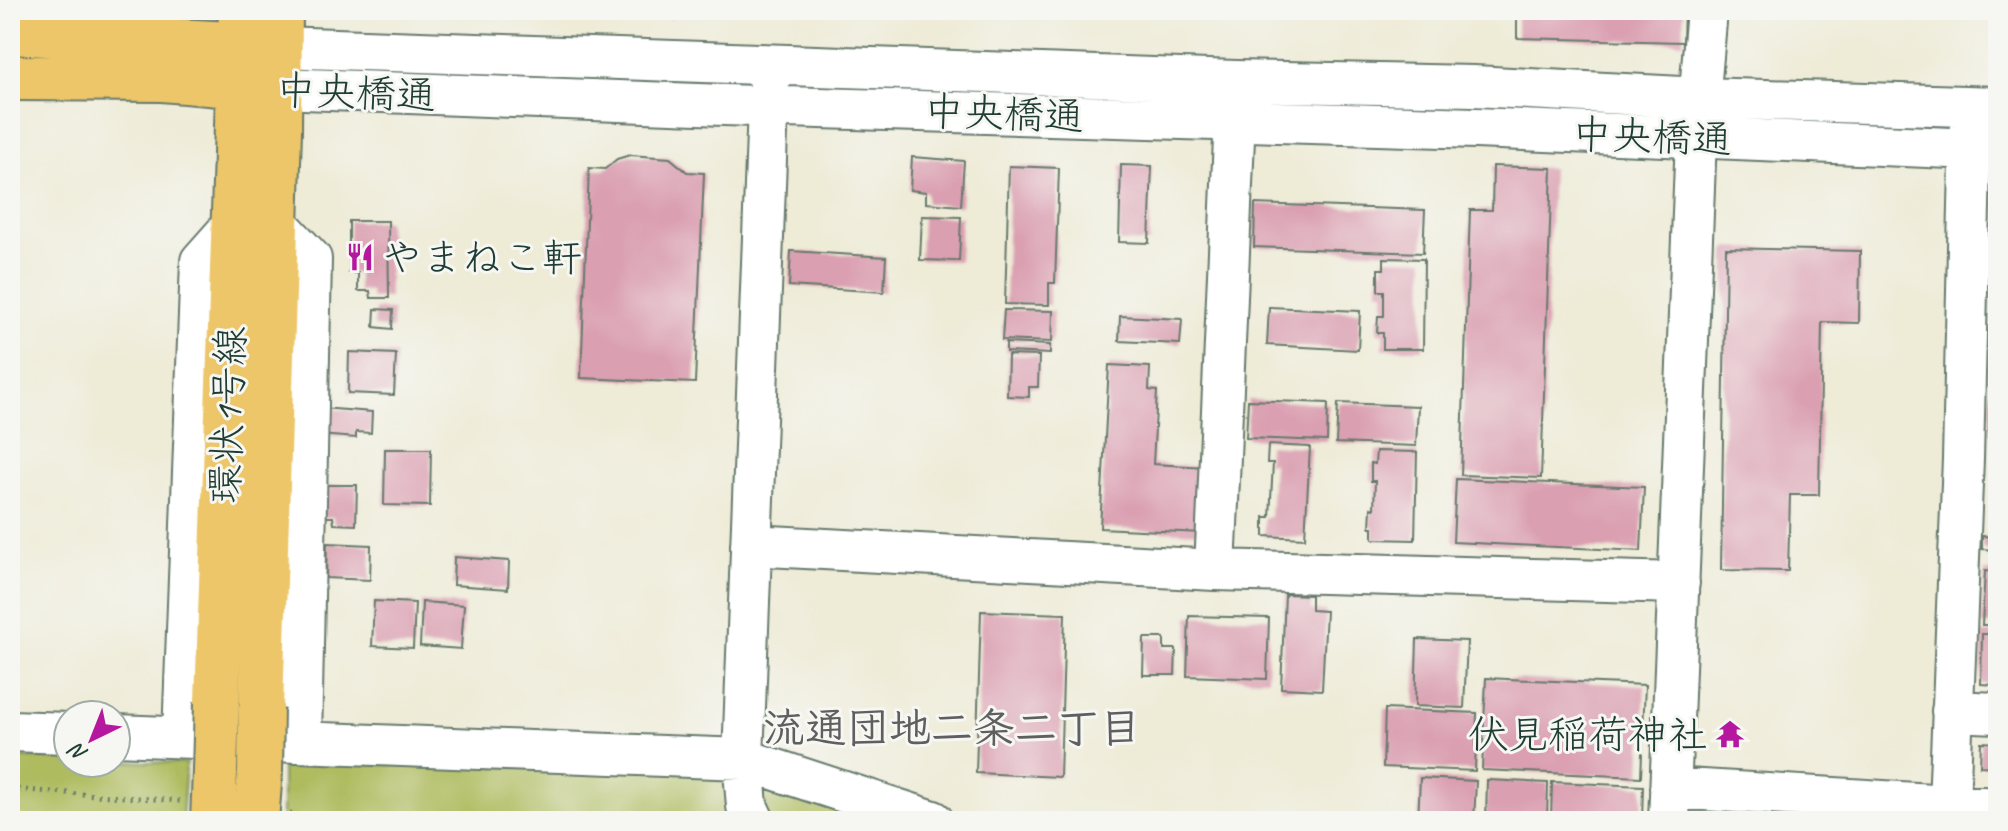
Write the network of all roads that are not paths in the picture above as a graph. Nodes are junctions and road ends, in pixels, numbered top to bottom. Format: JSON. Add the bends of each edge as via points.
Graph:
{"nodes":[{"id":1,"x":1707,"y":10,"type":"edge"},
{"id":2,"x":10,"y":32,"type":"edge"},
{"id":3,"x":259,"y":48,"type":"edge"},
{"id":4,"x":770,"y":65,"type":"junction"},
{"id":5,"x":10,"y":78,"type":"edge"},
{"id":6,"x":1701,"y":98,"type":"junction"},
{"id":7,"x":1236,"y":101,"type":"junction"},
{"id":8,"x":768,"y":106,"type":"junction"},
{"id":9,"x":1984,"y":106,"type":"edge"},
{"id":10,"x":1696,"y":137,"type":"junction"},
{"id":11,"x":1985,"y":150,"type":"edge"},
{"id":12,"x":276,"y":222,"type":"junction"},
{"id":13,"x":233,"y":225,"type":"junction"},
{"id":14,"x":1981,"y":460,"type":"edge"},
{"id":15,"x":751,"y":545,"type":"junction"},
{"id":16,"x":1215,"y":570,"type":"junction"},
{"id":17,"x":1679,"y":583,"type":"junction"},
{"id":18,"x":1952,"y":711,"type":"junction"},
{"id":19,"x":1998,"y":713,"type":"edge"},
{"id":20,"x":10,"y":731,"type":"edge"},
{"id":21,"x":52,"y":732,"type":"edge"},
{"id":22,"x":132,"y":735,"type":"edge"},
{"id":23,"x":183,"y":737,"type":"junction"},
{"id":24,"x":301,"y":742,"type":"junction"},
{"id":25,"x":743,"y":759,"type":"junction"},
{"id":26,"x":207,"y":798,"type":"edge"},
{"id":27,"x":1670,"y":805,"type":"edge"},
{"id":28,"x":1949,"y":805,"type":"junction"},
{"id":29,"x":1998,"y":808,"type":"edge"},
{"id":30,"x":266,"y":816,"type":"edge"},
{"id":31,"x":754,"y":821,"type":"edge"},
{"id":32,"x":933,"y":821,"type":"edge"}],
"edges":[{"from":1,"to":6,"type":"street"},
{"from":2,"to":3,"type":"main road","name":"中央橋通"},
{"from":3,"to":4,"type":"street","name":"中央橋通"},
{"from":3,"to":5,"type":"main road","name":"中央橋通","via":[[162,79]]},
{"from":3,"to":8,"type":"street","name":"中央橋通"},
{"from":3,"to":12,"type":"main road","name":"環状1号線"},
{"from":3,"to":13,"type":"main road","name":"環状1号線"},
{"from":4,"to":7,"type":"street","name":"中央橋通"},
{"from":4,"to":8,"type":"street"},
{"from":6,"to":7,"type":"street","name":"中央橋通","via":[[1474,86]]},
{"from":6,"to":9,"type":"street","name":"中央橋通"},
{"from":6,"to":10,"type":"street"},
{"from":7,"to":8,"type":"street","name":"中央橋通"},
{"from":7,"to":10,"type":"street","name":"中央橋通"},
{"from":7,"to":16,"type":"street"},
{"from":8,"to":15,"type":"street"},
{"from":9,"to":11,"type":"street"},
{"from":10,"to":11,"type":"street","name":"中央橋通"},
{"from":10,"to":17,"type":"street"},
{"from":11,"to":14,"type":"street"},
{"from":12,"to":24,"type":"street","via":[[311,259]]},
{"from":12,"to":30,"type":"main road","name":"環状1号線","bridge":true,"via":[[261,708]]},
{"from":13,"to":23,"type":"street","via":[[201,261]]},
{"from":13,"to":26,"type":"main road","name":"環状1号線","bridge":true,"via":[[217,702]]},
{"from":14,"to":18,"type":"street"},
{"from":15,"to":16,"type":"street"},
{"from":15,"to":25,"type":"street"},
{"from":16,"to":17,"type":"street"},
{"from":17,"to":27,"type":"street"},
{"from":18,"to":19,"type":"street"},
{"from":18,"to":28,"type":"street"},
{"from":20,"to":21,"type":"street"},
{"from":22,"to":23,"type":"street"},
{"from":23,"to":24,"type":"street"},
{"from":24,"to":25,"type":"street"},
{"from":25,"to":31,"type":"street","via":[[747,806]]},
{"from":25,"to":32,"type":"street"},
{"from":27,"to":28,"type":"street"},
{"from":28,"to":29,"type":"street"}]}
